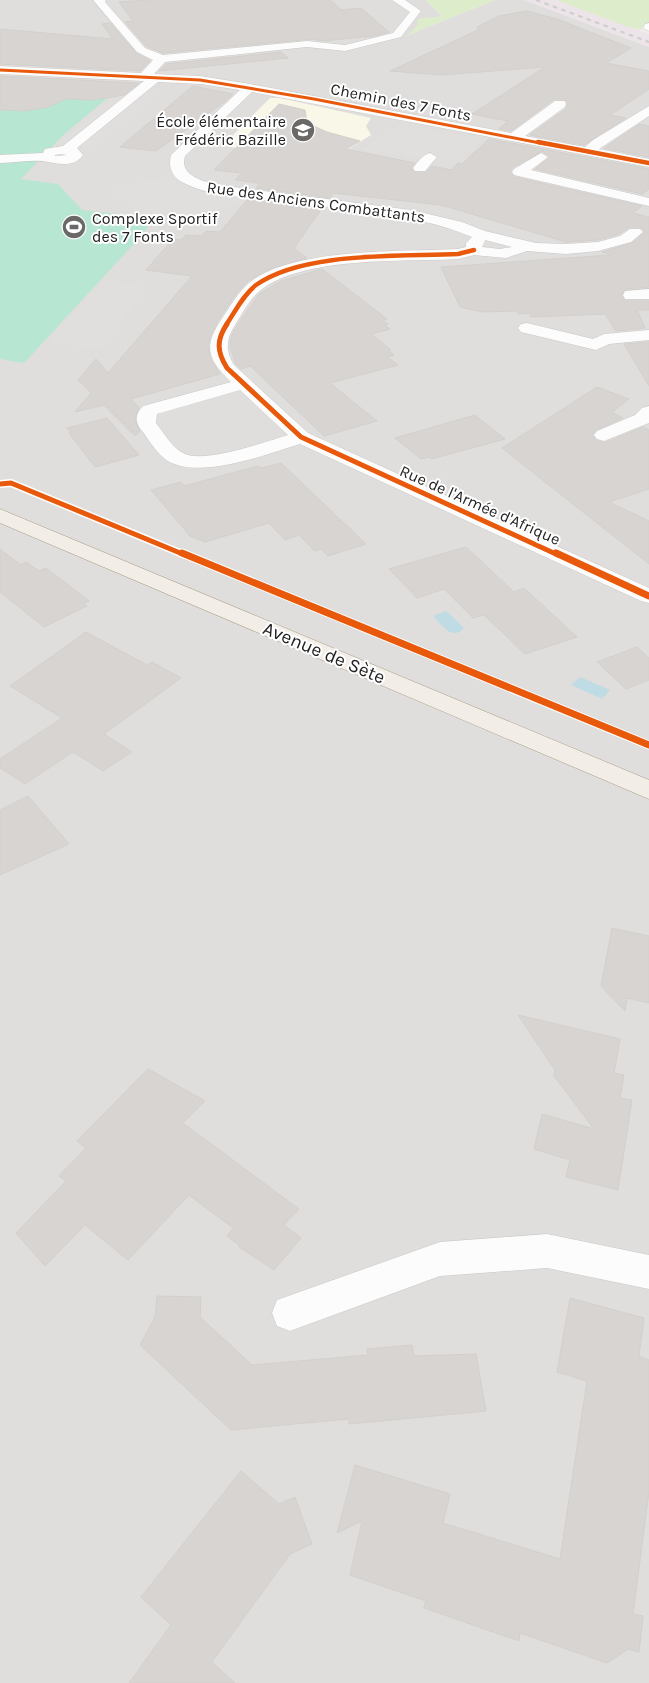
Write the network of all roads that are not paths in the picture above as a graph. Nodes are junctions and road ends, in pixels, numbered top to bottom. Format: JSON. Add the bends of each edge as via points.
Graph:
{"nodes":[{"id":1,"x":101,"y":0,"type":"edge"},
{"id":2,"x":397,"y":0,"type":"edge"},
{"id":3,"x":161,"y":59,"type":"junction"},
{"id":4,"x":0,"y":70,"type":"edge"},
{"id":5,"x":151,"y":77,"type":"junction"},
{"id":6,"x":250,"y":88,"type":"junction"},
{"id":7,"x":560,"y":104,"type":"dead end"},
{"id":8,"x":649,"y":110,"type":"edge"},
{"id":9,"x":513,"y":138,"type":"junction"},
{"id":10,"x":589,"y":151,"type":"junction"},
{"id":11,"x":430,"y":157,"type":"dead end"},
{"id":12,"x":541,"y":157,"type":"dead end"},
{"id":13,"x":0,"y":158,"type":"edge"},
{"id":14,"x":649,"y":163,"type":"edge"},
{"id":15,"x":420,"y":168,"type":"dead end"},
{"id":16,"x":649,"y":202,"type":"edge"},
{"id":17,"x":649,"y":220,"type":"edge"},
{"id":18,"x":642,"y":234,"type":"edge"},
{"id":19,"x":478,"y":242,"type":"junction"},
{"id":20,"x":649,"y":294,"type":"edge"},
{"id":21,"x":632,"y":295,"type":"dead end"},
{"id":22,"x":527,"y":328,"type":"dead end"},
{"id":23,"x":649,"y":335,"type":"edge"},
{"id":24,"x":243,"y":384,"type":"junction"},
{"id":25,"x":647,"y":418,"type":"edge"},
{"id":26,"x":604,"y":435,"type":"dead end"},
{"id":27,"x":301,"y":438,"type":"junction"},
{"id":28,"x":0,"y":515,"type":"edge"},
{"id":29,"x":649,"y":596,"type":"edge"},
{"id":30,"x":649,"y":790,"type":"edge"},
{"id":31,"x":649,"y":1272,"type":"edge"},
{"id":32,"x":290,"y":1313,"type":"dead end"}],
"edges":[{"from":1,"to":3,"type":"street","via":[[98,1],[141,50]]},
{"from":2,"to":3,"type":"street","via":[[416,11],[397,35],[345,48],[307,44]]},
{"from":3,"to":5,"type":"street"},
{"from":4,"to":5,"type":"street","name":"Chemin des 7 Fonts"},
{"from":5,"to":6,"type":"street","name":"Chemin des 7 Fonts"},
{"from":5,"to":13,"type":"street","via":[[67,150],[76,156],[61,160],[47,156]]},
{"from":6,"to":9,"type":"street","name":"Chemin des 7 Fonts"},
{"from":6,"to":19,"type":"street","name":"Rue des Anciens Combattants","via":[[178,155],[174,162],[180,175],[218,189],[404,213],[457,225]]},
{"from":7,"to":9,"type":"street"},
{"from":8,"to":10,"type":"street"},
{"from":9,"to":10,"type":"street","name":"Chemin des 7 Fonts"},
{"from":10,"to":14,"type":"street","name":"Chemin des 7 Fonts"},
{"from":11,"to":15,"type":"street"},
{"from":12,"to":16,"type":"street","via":[[519,172]]},
{"from":17,"to":18,"type":"street","name":"Rue des Anciens Combattants"},
{"from":18,"to":19,"type":"street","name":"Rue des Anciens Combattants","via":[[599,246],[524,246],[513,252],[500,253]]},
{"from":19,"to":24,"type":"street","name":"Rue des Anciens Combattants","via":[[458,254],[316,264],[288,270],[266,280],[247,296],[217,341],[220,359]]},
{"from":20,"to":21,"type":"street"},
{"from":22,"to":23,"type":"street","via":[[596,345],[604,339]]},
{"from":24,"to":27,"type":"street","name":"Rue de l'Armée d'Afrique"},
{"from":24,"to":27,"type":"street","via":[[150,410],[146,414],[146,424],[176,458],[195,462]]},
{"from":25,"to":26,"type":"street"},
{"from":27,"to":29,"type":"street","name":"Rue de l'Armée d'Afrique"},
{"from":28,"to":30,"type":"main road","name":"Avenue de Sète"},
{"from":31,"to":32,"type":"street","via":[[547,1251],[440,1259]]}]}
